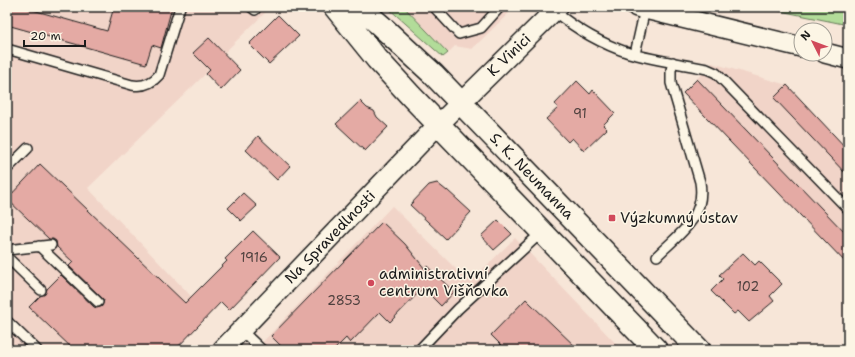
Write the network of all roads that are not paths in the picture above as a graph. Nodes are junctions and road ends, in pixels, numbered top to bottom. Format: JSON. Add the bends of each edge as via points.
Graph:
{"nodes":[{"id":1,"x":180,"y":7,"type":"edge"},
{"id":2,"x":335,"y":7,"type":"edge"},
{"id":3,"x":359,"y":7,"type":"edge"},
{"id":4,"x":434,"y":7,"type":"edge"},
{"id":5,"x":500,"y":7,"type":"edge"},
{"id":6,"x":641,"y":8,"type":"edge"},
{"id":7,"x":556,"y":9,"type":"edge"},
{"id":8,"x":793,"y":45,"type":"edge"},
{"id":9,"x":7,"y":49,"type":"edge"},
{"id":10,"x":635,"y":54,"type":"junction"},
{"id":11,"x":833,"y":55,"type":"edge"},
{"id":12,"x":848,"y":59,"type":"edge"},
{"id":13,"x":673,"y":62,"type":"junction"},
{"id":14,"x":461,"y":103,"type":"junction"},
{"id":15,"x":439,"y":124,"type":"junction"},
{"id":16,"x":28,"y":148,"type":"dead end"},
{"id":17,"x":7,"y":169,"type":"edge"},
{"id":18,"x":848,"y":209,"type":"edge"},
{"id":19,"x":542,"y":232,"type":"junction"},
{"id":20,"x":51,"y":245,"type":"dead end"},
{"id":21,"x":39,"y":246,"type":"junction"},
{"id":22,"x":7,"y":250,"type":"edge"},
{"id":23,"x":657,"y":256,"type":"dead end"},
{"id":24,"x":7,"y":257,"type":"edge"},
{"id":25,"x":41,"y":290,"type":"dead end"},
{"id":26,"x":98,"y":302,"type":"dead end"},
{"id":27,"x":7,"y":321,"type":"edge"},
{"id":28,"x":241,"y":330,"type":"junction"},
{"id":29,"x":37,"y":350,"type":"edge"},
{"id":30,"x":222,"y":350,"type":"edge"},
{"id":31,"x":262,"y":350,"type":"edge"},
{"id":32,"x":419,"y":350,"type":"edge"},
{"id":33,"x":656,"y":350,"type":"edge"},
{"id":34,"x":699,"y":350,"type":"edge"}],
"edges":[{"from":1,"to":9,"type":"lane","via":[[159,74],[152,82],[143,85],[132,85]]},
{"from":2,"to":15,"type":"street","name":"S. K. Neumanna","via":[[377,59]]},
{"from":3,"to":14,"type":"street","name":"S. K. Neumanna"},
{"from":4,"to":5,"type":"lane","via":[[459,34],[481,28]]},
{"from":6,"to":8,"type":"street"},
{"from":6,"to":10,"type":"lane"},
{"from":7,"to":10,"type":"lane","via":[[579,29],[606,44]]},
{"from":7,"to":14,"type":"street","name":"K Vinici"},
{"from":10,"to":13,"type":"lane"},
{"from":11,"to":12,"type":"street"},
{"from":13,"to":18,"type":"lane","via":[[716,73]]},
{"from":13,"to":23,"type":"lane","via":[[671,83],[700,182],[702,198],[694,218]]},
{"from":14,"to":15,"type":"street","name":"K Vinici"},
{"from":14,"to":34,"type":"street","name":"S. K. Neumanna"},
{"from":15,"to":19,"type":"street","name":"S. K. Neumanna"},
{"from":15,"to":28,"type":"street","name":"Na Spravedlnosti"},
{"from":16,"to":17,"type":"lane"},
{"from":19,"to":32,"type":"lane","via":[[458,309]]},
{"from":19,"to":33,"type":"street","name":"S. K. Neumanna"},
{"from":20,"to":21,"type":"lane"},
{"from":21,"to":22,"type":"lane"},
{"from":21,"to":26,"type":"lane"},
{"from":24,"to":25,"type":"lane"},
{"from":27,"to":29,"type":"lane"},
{"from":28,"to":30,"type":"street","name":"Na Spravedlnosti"},
{"from":28,"to":31,"type":"lane"}]}
